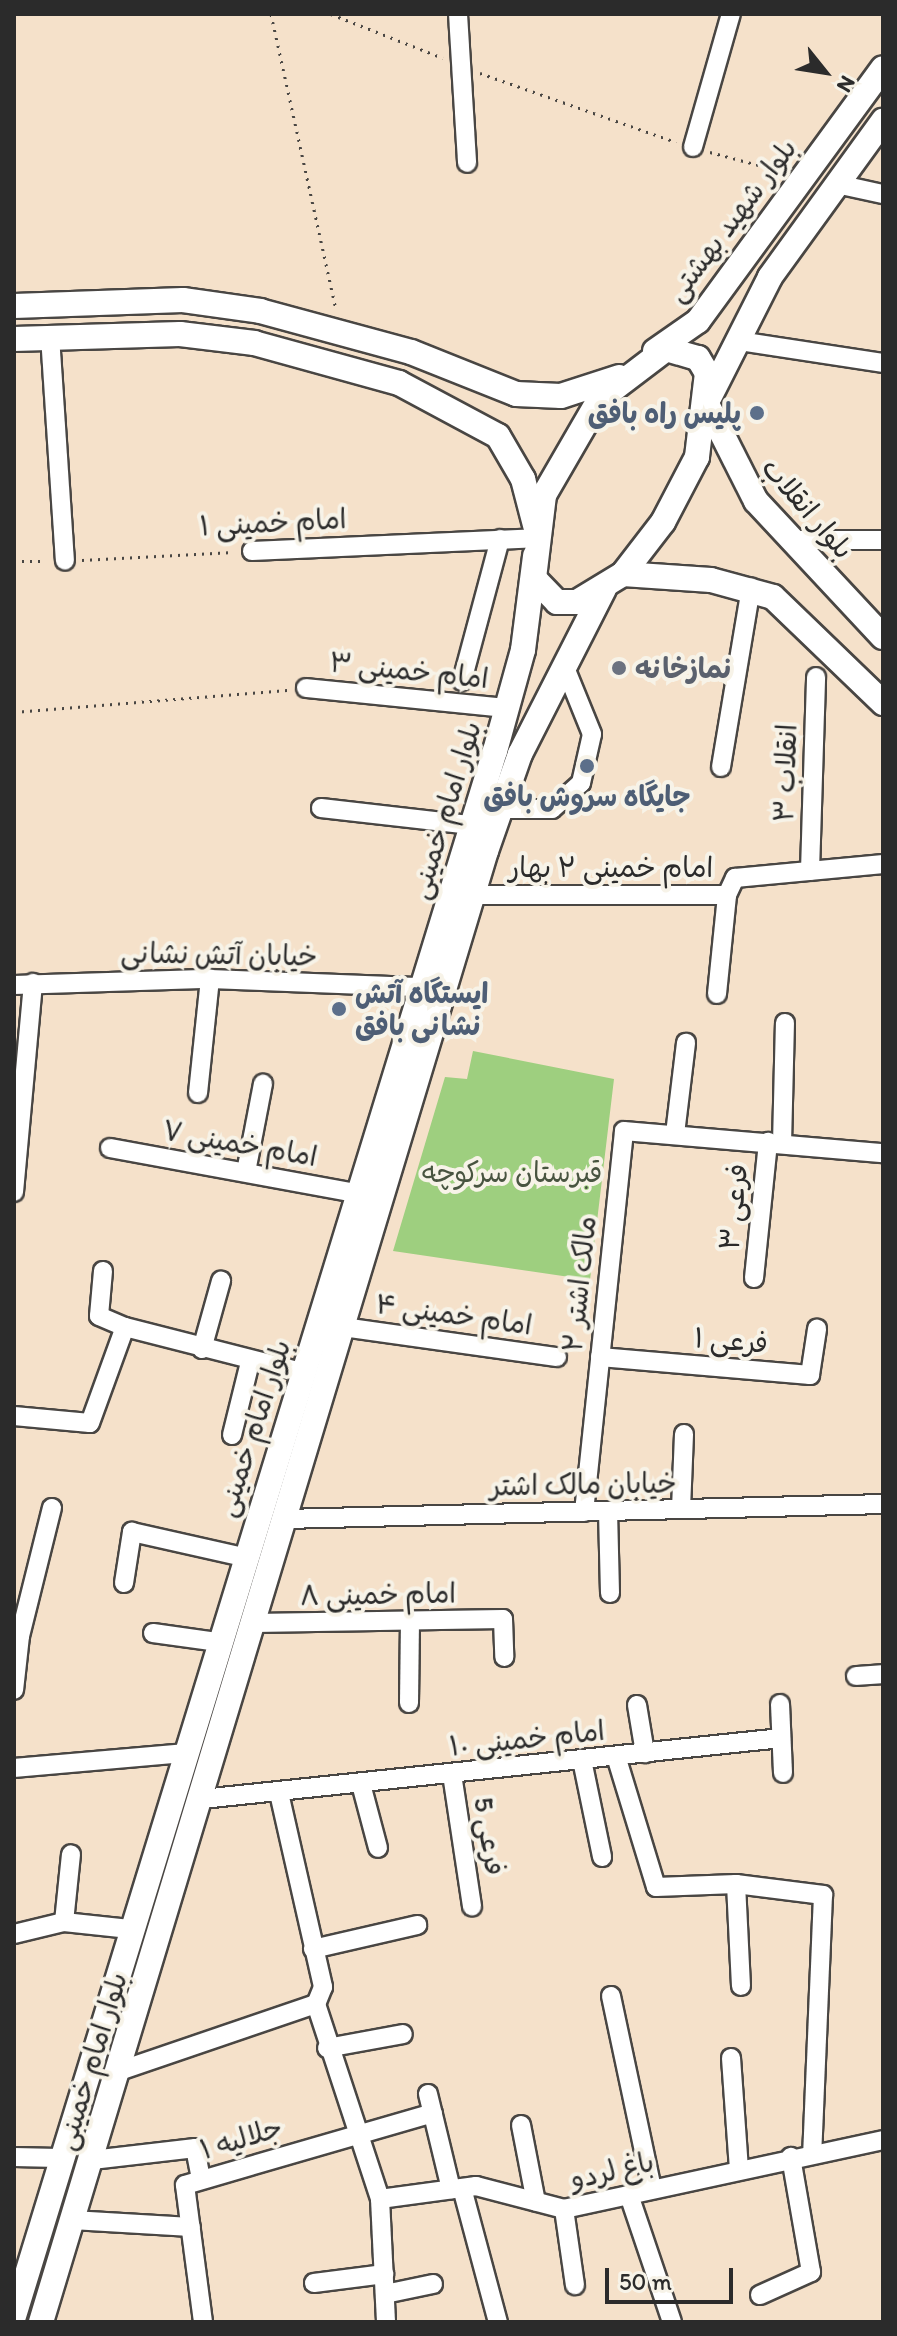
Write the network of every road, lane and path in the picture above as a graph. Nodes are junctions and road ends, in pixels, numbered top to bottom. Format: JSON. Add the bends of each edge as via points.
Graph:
{"nodes":[{"id":1,"x":271,"y":14,"type":"edge"},
{"id":2,"x":331,"y":14,"type":"edge"},
{"id":3,"x":458,"y":14,"type":"edge"},
{"id":4,"x":731,"y":14,"type":"edge"},
{"id":5,"x":458,"y":64,"type":"junction"},
{"id":6,"x":883,"y":68,"type":"edge"},
{"id":7,"x":883,"y":121,"type":"edge"},
{"id":8,"x":693,"y":147,"type":"junction"},
{"id":9,"x":467,"y":163,"type":"dead end"},
{"id":10,"x":801,"y":177,"type":"junction"},
{"id":11,"x":837,"y":184,"type":"junction"},
{"id":12,"x":883,"y":194,"type":"edge"},
{"id":13,"x":14,"y":306,"type":"edge"},
{"id":14,"x":340,"y":329,"type":"junction"},
{"id":15,"x":50,"y":336,"type":"junction"},
{"id":16,"x":14,"y":339,"type":"edge"},
{"id":17,"x":739,"y":341,"type":"junction"},
{"id":18,"x":645,"y":359,"type":"junction"},
{"id":19,"x":883,"y":363,"type":"edge"},
{"id":20,"x":622,"y":377,"type":"junction"},
{"id":21,"x":468,"y":378,"type":"junction"},
{"id":22,"x":709,"y":401,"type":"junction"},
{"id":23,"x":455,"y":408,"type":"junction"},
{"id":24,"x":500,"y":539,"type":"junction"},
{"id":25,"x":535,"y":540,"type":"junction"},
{"id":26,"x":793,"y":540,"type":"junction"},
{"id":27,"x":883,"y":540,"type":"edge"},
{"id":28,"x":252,"y":551,"type":"joint"},
{"id":29,"x":65,"y":560,"type":"junction"},
{"id":30,"x":14,"y":561,"type":"edge"},
{"id":31,"x":613,"y":582,"type":"junction"},
{"id":32,"x":751,"y":587,"type":"junction"},
{"id":33,"x":883,"y":637,"type":"edge"},
{"id":34,"x":566,"y":670,"type":"junction"},
{"id":35,"x":816,"y":677,"type":"dead end"},
{"id":36,"x":462,"y":681,"type":"dead end"},
{"id":37,"x":306,"y":688,"type":"joint"},
{"id":38,"x":883,"y":703,"type":"edge"},
{"id":39,"x":507,"y":708,"type":"junction"},
{"id":40,"x":14,"y":712,"type":"edge"},
{"id":41,"x":721,"y":767,"type":"dead end"},
{"id":42,"x":321,"y":808,"type":"dead end"},
{"id":43,"x":503,"y":809,"type":"junction"},
{"id":44,"x":471,"y":825,"type":"junction"},
{"id":45,"x":883,"y":864,"type":"edge"},
{"id":46,"x":810,"y":871,"type":"junction"},
{"id":47,"x":472,"y":895,"type":"junction"},
{"id":48,"x":727,"y":895,"type":"junction"},
{"id":49,"x":210,"y":979,"type":"junction"},
{"id":50,"x":33,"y":983,"type":"junction"},
{"id":51,"x":14,"y":985,"type":"edge"},
{"id":52,"x":423,"y":987,"type":"junction"},
{"id":53,"x":717,"y":994,"type":"dead end"},
{"id":54,"x":785,"y":1023,"type":"dead end"},
{"id":55,"x":686,"y":1043,"type":"dead end"},
{"id":56,"x":263,"y":1084,"type":"dead end"},
{"id":57,"x":198,"y":1093,"type":"dead end"},
{"id":58,"x":402,"y":1095,"type":"junction"},
{"id":59,"x":675,"y":1134,"type":"junction"},
{"id":60,"x":775,"y":1143,"type":"junction"},
{"id":61,"x":110,"y":1148,"type":"dead end"},
{"id":62,"x":883,"y":1153,"type":"edge"},
{"id":63,"x":384,"y":1154,"type":"junction"},
{"id":64,"x":246,"y":1172,"type":"junction"},
{"id":65,"x":14,"y":1192,"type":"edge"},
{"id":66,"x":361,"y":1194,"type":"junction"},
{"id":67,"x":103,"y":1271,"type":"dead end"},
{"id":68,"x":754,"y":1278,"type":"dead end"},
{"id":69,"x":221,"y":1281,"type":"dead end"},
{"id":70,"x":125,"y":1327,"type":"junction"},
{"id":71,"x":343,"y":1327,"type":"junction"},
{"id":72,"x":817,"y":1329,"type":"dead end"},
{"id":73,"x":202,"y":1349,"type":"junction"},
{"id":74,"x":557,"y":1357,"type":"dead end"},
{"id":75,"x":600,"y":1357,"type":"junction"},
{"id":76,"x":250,"y":1362,"type":"junction"},
{"id":77,"x":302,"y":1372,"type":"junction"},
{"id":78,"x":14,"y":1416,"type":"edge"},
{"id":79,"x":684,"y":1434,"type":"dead end"},
{"id":80,"x":232,"y":1435,"type":"dead end"},
{"id":81,"x":883,"y":1504,"type":"edge"},
{"id":82,"x":52,"y":1508,"type":"dead end"},
{"id":83,"x":681,"y":1509,"type":"junction"},
{"id":84,"x":608,"y":1511,"type":"junction"},
{"id":85,"x":584,"y":1512,"type":"junction"},
{"id":86,"x":284,"y":1519,"type":"junction"},
{"id":87,"x":243,"y":1557,"type":"junction"},
{"id":88,"x":124,"y":1583,"type":"dead end"},
{"id":89,"x":610,"y":1593,"type":"dead end"},
{"id":90,"x":254,"y":1623,"type":"junction"},
{"id":91,"x":410,"y":1623,"type":"junction"},
{"id":92,"x":153,"y":1633,"type":"dead end"},
{"id":93,"x":17,"y":1636,"type":"edge"},
{"id":94,"x":218,"y":1642,"type":"junction"},
{"id":95,"x":504,"y":1657,"type":"dead end"},
{"id":96,"x":883,"y":1674,"type":"edge"},
{"id":97,"x":856,"y":1676,"type":"dead end"},
{"id":98,"x":14,"y":1690,"type":"edge"},
{"id":99,"x":409,"y":1703,"type":"dead end"},
{"id":100,"x":780,"y":1704,"type":"dead end"},
{"id":101,"x":637,"y":1705,"type":"dead end"},
{"id":102,"x":781,"y":1738,"type":"junction"},
{"id":103,"x":186,"y":1753,"type":"junction"},
{"id":104,"x":645,"y":1753,"type":"junction"},
{"id":105,"x":616,"y":1756,"type":"junction"},
{"id":106,"x":582,"y":1760,"type":"junction"},
{"id":107,"x":14,"y":1768,"type":"edge"},
{"id":108,"x":783,"y":1773,"type":"dead end"},
{"id":109,"x":452,"y":1774,"type":"junction"},
{"id":110,"x":361,"y":1784,"type":"junction"},
{"id":111,"x":279,"y":1793,"type":"junction"},
{"id":112,"x":202,"y":1799,"type":"junction"},
{"id":113,"x":378,"y":1848,"type":"dead end"},
{"id":114,"x":71,"y":1854,"type":"dead end"},
{"id":115,"x":602,"y":1857,"type":"dead end"},
{"id":116,"x":736,"y":1884,"type":"junction"},
{"id":117,"x":472,"y":1906,"type":"dead end"},
{"id":118,"x":64,"y":1922,"type":"junction"},
{"id":119,"x":417,"y":1925,"type":"dead end"},
{"id":120,"x":130,"y":1929,"type":"junction"},
{"id":121,"x":14,"y":1934,"type":"edge"},
{"id":122,"x":313,"y":1949,"type":"junction"},
{"id":123,"x":741,"y":1986,"type":"dead end"},
{"id":124,"x":611,"y":1996,"type":"dead end"},
{"id":125,"x":316,"y":2004,"type":"junction"},
{"id":126,"x":403,"y":2034,"type":"dead end"},
{"id":127,"x":327,"y":2048,"type":"junction"},
{"id":128,"x":731,"y":2058,"type":"dead end"},
{"id":129,"x":119,"y":2071,"type":"junction"},
{"id":130,"x":428,"y":2094,"type":"dead end"},
{"id":131,"x":433,"y":2113,"type":"junction"},
{"id":132,"x":521,"y":2125,"type":"dead end"},
{"id":133,"x":354,"y":2134,"type":"junction"},
{"id":134,"x":883,"y":2140,"type":"edge"},
{"id":135,"x":812,"y":2154,"type":"junction"},
{"id":136,"x":14,"y":2157,"type":"edge"},
{"id":137,"x":791,"y":2157,"type":"junction"},
{"id":138,"x":59,"y":2158,"type":"junction"},
{"id":139,"x":92,"y":2160,"type":"junction"},
{"id":140,"x":739,"y":2170,"type":"junction"},
{"id":141,"x":201,"y":2179,"type":"junction"},
{"id":142,"x":457,"y":2188,"type":"junction"},
{"id":143,"x":652,"y":2189,"type":"junction"},
{"id":144,"x":629,"y":2195,"type":"junction"},
{"id":145,"x":380,"y":2199,"type":"junction"},
{"id":146,"x":536,"y":2202,"type":"junction"},
{"id":147,"x":564,"y":2209,"type":"junction"},
{"id":148,"x":72,"y":2220,"type":"junction"},
{"id":149,"x":191,"y":2227,"type":"junction"},
{"id":150,"x":384,"y":2274,"type":"junction"},
{"id":151,"x":314,"y":2283,"type":"dead end"},
{"id":152,"x":433,"y":2284,"type":"dead end"},
{"id":153,"x":575,"y":2285,"type":"dead end"},
{"id":154,"x":385,"y":2294,"type":"junction"},
{"id":155,"x":760,"y":2295,"type":"dead end"},
{"id":156,"x":14,"y":2316,"type":"edge"},
{"id":157,"x":41,"y":2322,"type":"edge"},
{"id":158,"x":203,"y":2322,"type":"edge"},
{"id":159,"x":386,"y":2322,"type":"edge"},
{"id":160,"x":498,"y":2322,"type":"edge"},
{"id":161,"x":672,"y":2322,"type":"edge"}],
"edges":[{"from":1,"to":14,"type":"path"},
{"from":2,"to":5,"type":"path"},
{"from":3,"to":5,"type":"street"},
{"from":4,"to":8,"type":"street"},
{"from":5,"to":8,"type":"path","via":[[613,125]]},
{"from":5,"to":9,"type":"street"},
{"from":6,"to":10,"type":"main road","name":"بلوار شهید بهشتی"},
{"from":7,"to":11,"type":"main road"},
{"from":8,"to":10,"type":"path"},
{"from":10,"to":18,"type":"main road","name":"بلوار شهید بهشتی","via":[[698,321]]},
{"from":11,"to":12,"type":"street"},
{"from":11,"to":17,"type":"main road","via":[[770,277]]},
{"from":13,"to":14,"type":"main road","via":[[183,300]]},
{"from":14,"to":21,"type":"main road"},
{"from":15,"to":16,"type":"main road"},
{"from":15,"to":23,"type":"main road","via":[[180,334],[254,343],[386,378]]},
{"from":15,"to":29,"type":"street"},
{"from":17,"to":19,"type":"street"},
{"from":17,"to":22,"type":"main road"},
{"from":18,"to":20,"type":"main road","name":"بلوار شهید بهشتی"},
{"from":18,"to":22,"type":"main road","name":"بلوار انقلاب","via":[[666,349],[691,353],[707,373]]},
{"from":20,"to":21,"type":"main road","via":[[561,396],[516,394]]},
{"from":20,"to":25,"type":"main road","via":[[559,462]]},
{"from":21,"to":23,"type":"main road","via":[[471,397]]},
{"from":22,"to":26,"type":"main road","name":"بلوار انقلاب","via":[[732,466]]},
{"from":22,"to":31,"type":"main road","name":"بلوار امام خمینی","via":[[682,489]]},
{"from":23,"to":25,"type":"main road","via":[[498,436],[523,479]]},
{"from":24,"to":25,"type":"street","name":"امام خمینی ۱"},
{"from":24,"to":28,"type":"street","name":"امام خمینی ۱"},
{"from":24,"to":36,"type":"street"},
{"from":25,"to":31,"type":"main road","via":[[534,578],[557,602]]},
{"from":25,"to":39,"type":"main road","name":"بلوار امام خمینی","via":[[523,650]]},
{"from":26,"to":27,"type":"street"},
{"from":26,"to":33,"type":"main road","name":"بلوار انقلاب"},
{"from":28,"to":29,"type":"path","name":"امام خمینی ۱"},
{"from":29,"to":30,"type":"path","name":"امام خمینی ۱"},
{"from":31,"to":32,"type":"main road"},
{"from":31,"to":34,"type":"main road","name":"بلوار امام خمینی"},
{"from":32,"to":38,"type":"main road","via":[[807,623]]},
{"from":32,"to":41,"type":"street"},
{"from":34,"to":43,"type":"main road","name":"بلوار امام خمینی","via":[[520,754]]},
{"from":34,"to":43,"type":"street","via":[[592,734],[581,783],[552,809]]},
{"from":35,"to":46,"type":"street","name":"انقلاب ۳"},
{"from":37,"to":39,"type":"street","name":"امام خمینی ۳"},
{"from":37,"to":40,"type":"path"},
{"from":39,"to":44,"type":"main road","name":"بلوار امام خمینی"},
{"from":42,"to":44,"type":"street"},
{"from":43,"to":47,"type":"main road","name":"بلوار امام خمینی"},
{"from":44,"to":52,"type":"main road","name":"بلوار امام خمینی"},
{"from":45,"to":46,"type":"street","name":"امام خمینی ۲ بهار"},
{"from":46,"to":48,"type":"street","name":"امام خمینی ۲ بهار","via":[[735,878]]},
{"from":47,"to":48,"type":"street","name":"امام خمینی ۲ بهار"},
{"from":47,"to":58,"type":"main road","name":"بلوار امام خمینی"},
{"from":48,"to":53,"type":"street"},
{"from":49,"to":50,"type":"street","name":"خیابان آتش نشانی"},
{"from":49,"to":52,"type":"street","name":"خیابان آتش نشانی"},
{"from":49,"to":57,"type":"street"},
{"from":50,"to":51,"type":"street","name":"خیابان آتش نشانی"},
{"from":50,"to":65,"type":"street"},
{"from":52,"to":58,"type":"main road","name":"بلوار امام خمینی"},
{"from":54,"to":60,"type":"street","name":"فرعی ۳"},
{"from":55,"to":59,"type":"street"},
{"from":56,"to":64,"type":"street"},
{"from":58,"to":63,"type":"main road","name":"بلوار امام خمینی"},
{"from":59,"to":60,"type":"street","name":"مالک اشتر ۲"},
{"from":59,"to":75,"type":"street","name":"مالک اشتر ۲","via":[[624,1131]]},
{"from":60,"to":62,"type":"street","name":"مالک اشتر ۲"},
{"from":60,"to":68,"type":"street","name":"فرعی ۳"},
{"from":61,"to":64,"type":"street","name":"امام خمینی ۷"},
{"from":63,"to":66,"type":"main road","name":"بلوار امام خمینی"},
{"from":63,"to":71,"type":"main road","name":"بلوار امام خمینی"},
{"from":64,"to":66,"type":"street","name":"امام خمینی ۷"},
{"from":66,"to":77,"type":"main road","name":"بلوار امام خمینی"},
{"from":67,"to":70,"type":"street","via":[[99,1316]]},
{"from":69,"to":73,"type":"street"},
{"from":70,"to":73,"type":"street"},
{"from":70,"to":78,"type":"street","via":[[90,1423]]},
{"from":71,"to":74,"type":"street","name":"امام خمینی ۴"},
{"from":71,"to":86,"type":"main road","name":"بلوار امام خمینی"},
{"from":72,"to":75,"type":"street","name":"فرعی ۱","via":[[810,1375]]},
{"from":73,"to":76,"type":"street"},
{"from":75,"to":85,"type":"street","name":"مالک اشتر ۲"},
{"from":76,"to":77,"type":"street"},
{"from":76,"to":80,"type":"street"},
{"from":77,"to":87,"type":"main road","name":"بلوار امام خمینی"},
{"from":79,"to":83,"type":"street"},
{"from":81,"to":83,"type":"street","name":"خیابان مالک اشتر"},
{"from":82,"to":93,"type":"street"},
{"from":83,"to":84,"type":"street","name":"خیابان مالک اشتر"},
{"from":84,"to":85,"type":"street","name":"خیابان مالک اشتر"},
{"from":84,"to":89,"type":"street"},
{"from":85,"to":86,"type":"street","name":"خیابان مالک اشتر"},
{"from":86,"to":90,"type":"main road","name":"بلوار امام خمینی"},
{"from":87,"to":88,"type":"street","via":[[132,1532]]},
{"from":87,"to":94,"type":"main road","name":"بلوار امام خمینی"},
{"from":90,"to":91,"type":"street","name":"امام خمینی ۸"},
{"from":90,"to":112,"type":"main road","name":"بلوار امام خمینی"},
{"from":91,"to":95,"type":"street","name":"امام خمینی ۸","via":[[503,1619]]},
{"from":91,"to":99,"type":"street"},
{"from":92,"to":94,"type":"street"},
{"from":93,"to":98,"type":"street"},
{"from":94,"to":103,"type":"main road","name":"بلوار امام خمینی"},
{"from":96,"to":97,"type":"street"},
{"from":100,"to":102,"type":"street"},
{"from":101,"to":104,"type":"street"},
{"from":102,"to":104,"type":"street","name":"امام خمینی ۱۰"},
{"from":102,"to":108,"type":"street"},
{"from":103,"to":107,"type":"street"},
{"from":103,"to":120,"type":"main road","name":"بلوار امام خمینی"},
{"from":104,"to":105,"type":"street","name":"امام خمینی ۱۰"},
{"from":105,"to":106,"type":"street","name":"امام خمینی ۱۰"},
{"from":105,"to":116,"type":"street","via":[[656,1887]]},
{"from":106,"to":109,"type":"street","name":"امام خمینی ۱۰"},
{"from":106,"to":115,"type":"street"},
{"from":109,"to":110,"type":"street","name":"امام خمینی ۱۰"},
{"from":109,"to":117,"type":"street","name":"فرعی 5"},
{"from":110,"to":111,"type":"street","name":"امام خمینی ۱۰"},
{"from":110,"to":113,"type":"street"},
{"from":111,"to":112,"type":"street","name":"امام خمینی ۱۰"},
{"from":111,"to":122,"type":"street"},
{"from":112,"to":129,"type":"main road","name":"بلوار امام خمینی"},
{"from":114,"to":118,"type":"street"},
{"from":116,"to":123,"type":"street"},
{"from":116,"to":135,"type":"street","via":[[823,1895]]},
{"from":118,"to":120,"type":"street"},
{"from":118,"to":121,"type":"street"},
{"from":119,"to":122,"type":"street"},
{"from":120,"to":138,"type":"main road","name":"بلوار امام خمینی"},
{"from":122,"to":125,"type":"street","via":[[323,1987]]},
{"from":124,"to":143,"type":"street"},
{"from":125,"to":127,"type":"street"},
{"from":125,"to":129,"type":"street"},
{"from":126,"to":127,"type":"street"},
{"from":127,"to":133,"type":"street"},
{"from":128,"to":140,"type":"street"},
{"from":129,"to":139,"type":"main road","name":"بلوار امام خمینی"},
{"from":130,"to":131,"type":"street"},
{"from":131,"to":133,"type":"street","name":"جلالیه ۱"},
{"from":131,"to":142,"type":"street"},
{"from":132,"to":146,"type":"street"},
{"from":133,"to":141,"type":"street","name":"جلالیه ۱"},
{"from":133,"to":145,"type":"street"},
{"from":134,"to":135,"type":"street","name":"باغ لردو"},
{"from":135,"to":137,"type":"street","name":"باغ لردو"},
{"from":136,"to":138,"type":"street"},
{"from":137,"to":140,"type":"street","name":"باغ لردو"},
{"from":137,"to":155,"type":"street","via":[[811,2272]]},
{"from":138,"to":156,"type":"main road","name":"بلوار امام خمینی"},
{"from":139,"to":141,"type":"street","via":[[195,2148]]},
{"from":139,"to":148,"type":"main road","name":"بلوار امام خمینی"},
{"from":140,"to":143,"type":"street","name":"باغ لردو"},
{"from":141,"to":149,"type":"street","name":"جلالیه ۱","via":[[185,2185]]},
{"from":142,"to":145,"type":"street","name":"باغ لردو"},
{"from":142,"to":146,"type":"street","name":"باغ لردو"},
{"from":142,"to":160,"type":"street"},
{"from":143,"to":144,"type":"street","name":"باغ لردو"},
{"from":144,"to":147,"type":"street","name":"باغ لردو"},
{"from":144,"to":161,"type":"street"},
{"from":145,"to":150,"type":"street"},
{"from":146,"to":147,"type":"street","name":"باغ لردو"},
{"from":147,"to":153,"type":"street"},
{"from":148,"to":149,"type":"street"},
{"from":148,"to":157,"type":"main road","name":"بلوار امام خمینی"},
{"from":149,"to":158,"type":"street"},
{"from":150,"to":151,"type":"street"},
{"from":150,"to":154,"type":"street"},
{"from":152,"to":154,"type":"street"},
{"from":154,"to":159,"type":"street"}]}
